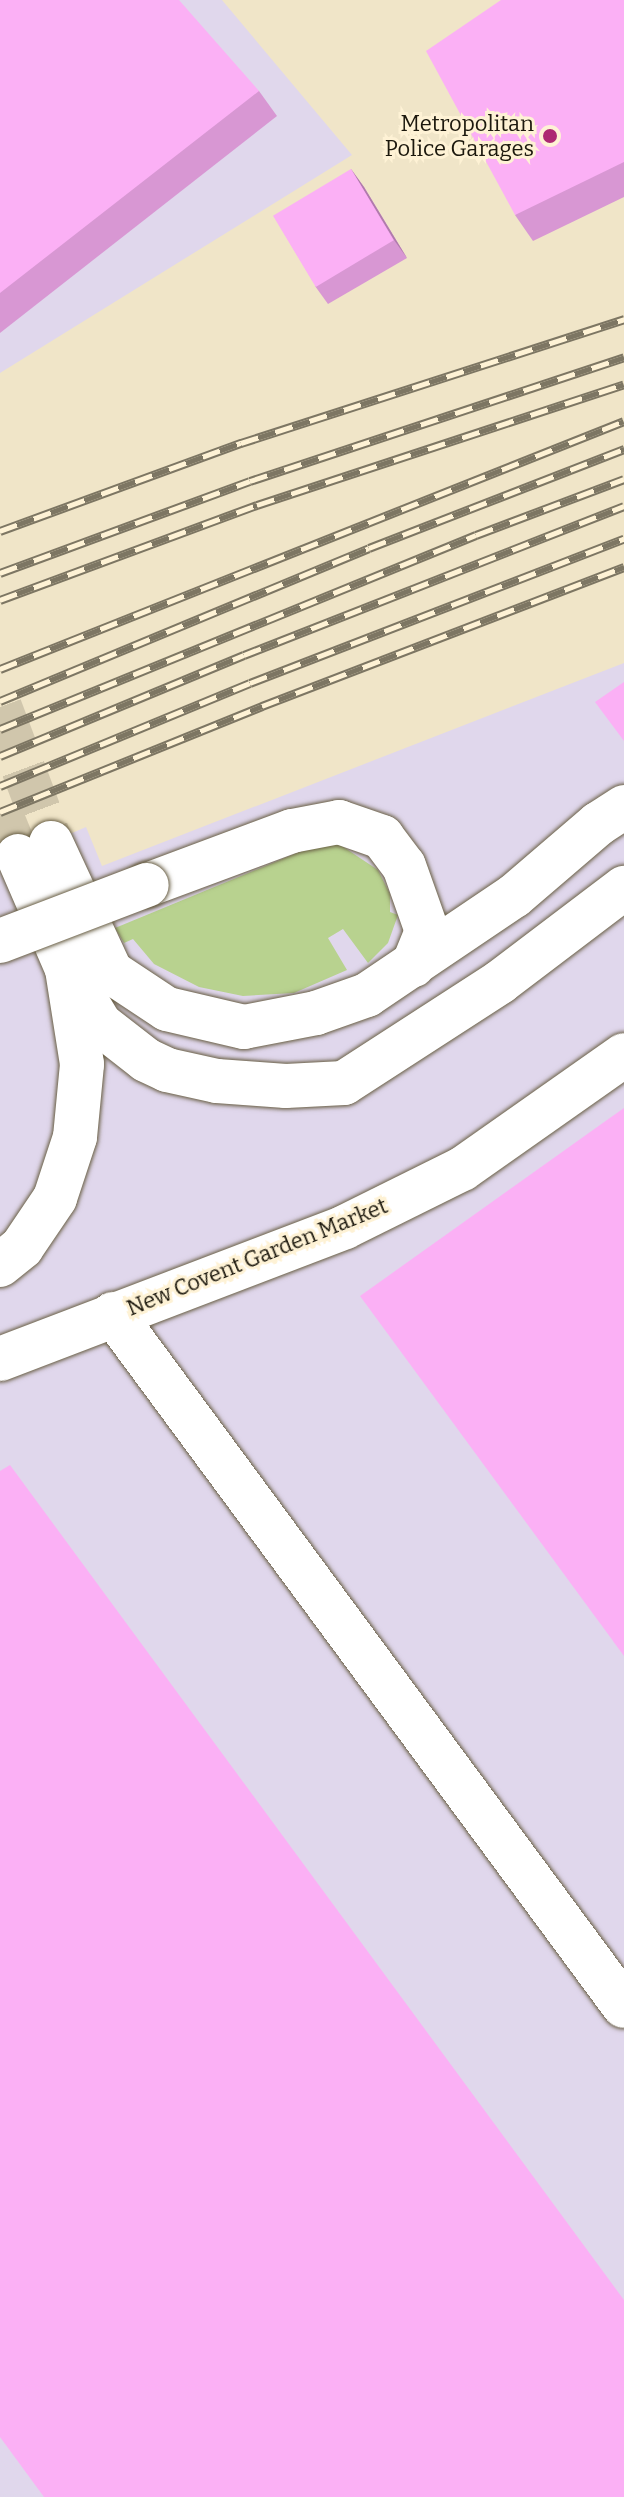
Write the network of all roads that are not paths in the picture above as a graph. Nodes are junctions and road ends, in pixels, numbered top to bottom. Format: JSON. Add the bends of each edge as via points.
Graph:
{"nodes":[{"id":1,"x":624,"y":807,"type":"edge"},
{"id":2,"x":624,"y":888,"type":"edge"},
{"id":3,"x":0,"y":941,"type":"edge"},
{"id":4,"x":413,"y":965,"type":"junction"},
{"id":5,"x":67,"y":969,"type":"junction"},
{"id":6,"x":624,"y":1055,"type":"edge"},
{"id":7,"x":0,"y":1265,"type":"edge"},
{"id":8,"x":113,"y":1314,"type":"junction"},
{"id":9,"x":0,"y":1359,"type":"edge"},
{"id":10,"x":624,"y":2006,"type":"edge"}],
"edges":[{"from":1,"to":4,"type":"street","via":[[514,896]]},
{"from":2,"to":5,"type":"street","via":[[500,982],[344,1083],[217,1081],[167,1070],[100,1024]]},
{"from":3,"to":4,"type":"street","bridge":true,"via":[[292,831],[339,822],[382,837],[404,866],[427,931]]},
{"from":4,"to":5,"type":"street","via":[[367,995],[316,1013],[244,1027],[167,1009],[111,972],[35,849]]},
{"from":5,"to":7,"type":"street","via":[[82,1064],[75,1137],[55,1198],[22,1247]]},
{"from":6,"to":8,"type":"street","name":"New Covent Garden Market","via":[[462,1169],[345,1227]]},
{"from":8,"to":9,"type":"street","name":"New Covent Garden Market"},
{"from":8,"to":10,"type":"street"}]}
